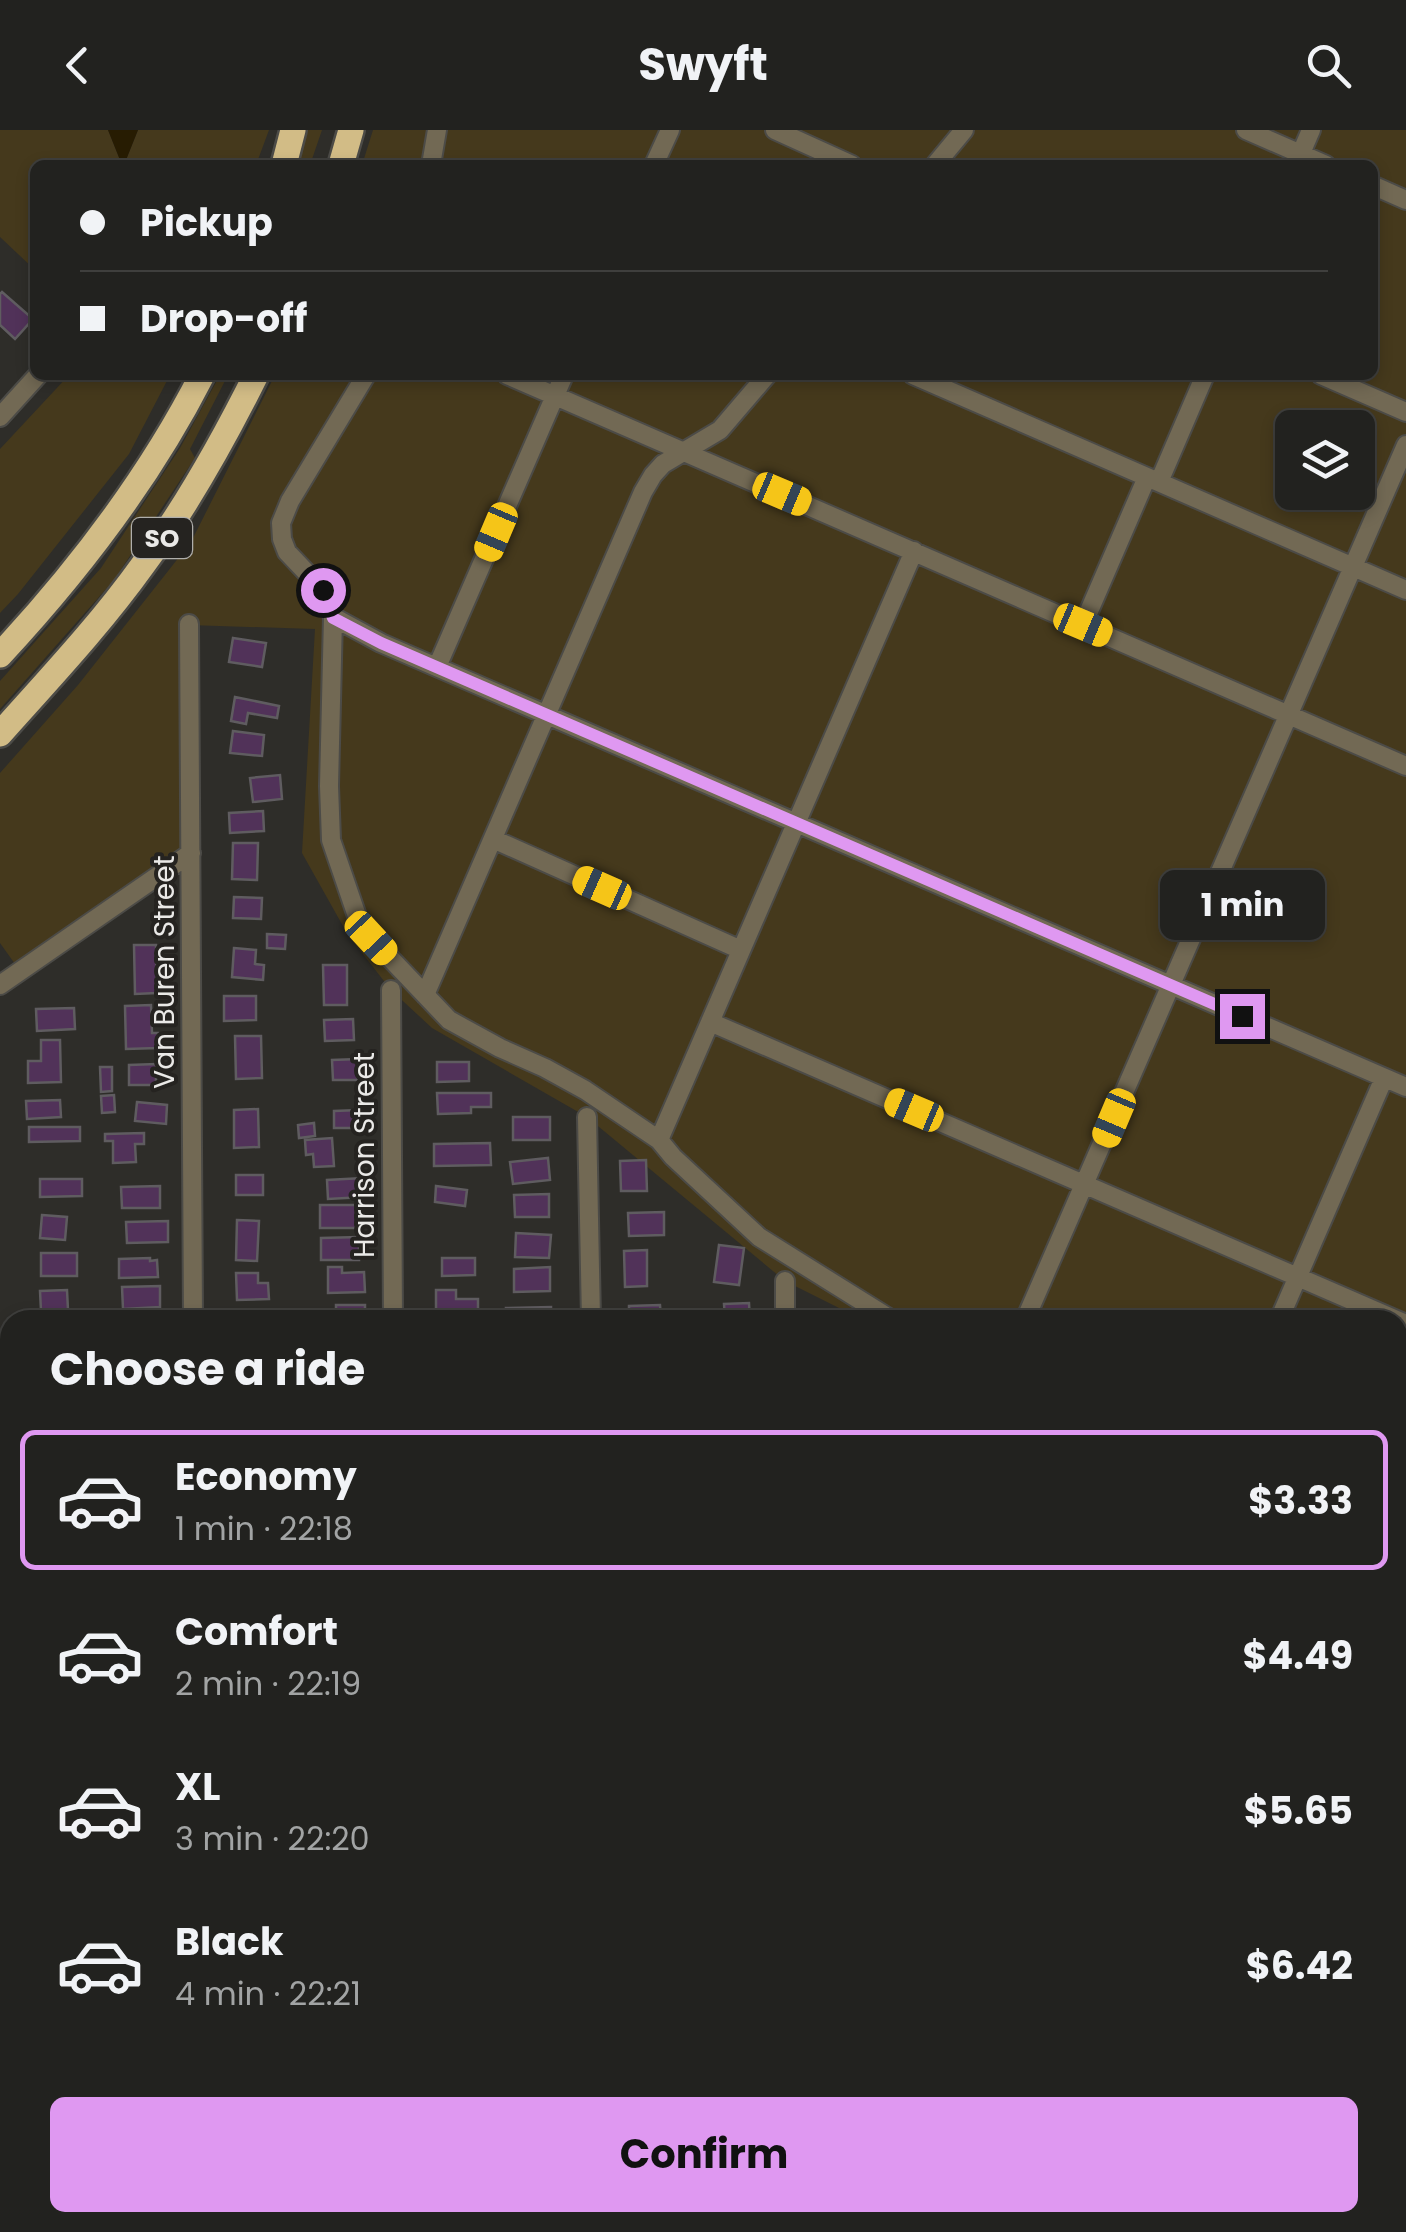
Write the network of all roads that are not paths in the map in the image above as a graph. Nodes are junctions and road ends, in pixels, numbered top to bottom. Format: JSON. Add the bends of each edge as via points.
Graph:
{"nodes":[{"id":1,"x":292,"y":130,"type":"edge"},
{"id":2,"x":351,"y":130,"type":"edge"},
{"id":3,"x":437,"y":130,"type":"edge"},
{"id":4,"x":670,"y":130,"type":"edge"},
{"id":5,"x":775,"y":130,"type":"edge"},
{"id":6,"x":964,"y":130,"type":"edge"},
{"id":7,"x":1246,"y":130,"type":"edge"},
{"id":8,"x":1311,"y":130,"type":"edge"},
{"id":9,"x":285,"y":160,"type":"edge"},
{"id":10,"x":342,"y":160,"type":"edge"},
{"id":11,"x":432,"y":160,"type":"edge"},
{"id":12,"x":656,"y":160,"type":"edge"},
{"id":13,"x":841,"y":160,"type":"edge"},
{"id":14,"x":939,"y":160,"type":"edge"},
{"id":15,"x":1298,"y":160,"type":"edge"},
{"id":16,"x":1378,"y":188,"type":"edge"},
{"id":17,"x":1406,"y":200,"type":"edge"},
{"id":18,"x":33,"y":380,"type":"edge"},
{"id":19,"x":199,"y":380,"type":"edge"},
{"id":20,"x":253,"y":380,"type":"edge"},
{"id":21,"x":363,"y":380,"type":"edge"},
{"id":22,"x":518,"y":380,"type":"edge"},
{"id":23,"x":562,"y":380,"type":"edge"},
{"id":24,"x":763,"y":380,"type":"edge"},
{"id":25,"x":924,"y":380,"type":"edge"},
{"id":26,"x":1203,"y":380,"type":"edge"},
{"id":27,"x":1332,"y":380,"type":"edge"},
{"id":28,"x":554,"y":396,"type":"junction"},
{"id":29,"x":3,"y":409,"type":"edge"},
{"id":30,"x":1406,"y":412,"type":"edge"},
{"id":31,"x":1406,"y":445,"type":"edge"},
{"id":32,"x":683,"y":452,"type":"junction"},
{"id":33,"x":1153,"y":480,"type":"junction"},
{"id":34,"x":914,"y":552,"type":"junction"},
{"id":35,"x":1353,"y":568,"type":"junction"},
{"id":36,"x":1406,"y":590,"type":"edge"},
{"id":37,"x":38,"y":614,"type":"junction"},
{"id":38,"x":333,"y":618,"type":"junction"},
{"id":39,"x":189,"y":624,"type":"dead end"},
{"id":40,"x":1083,"y":625,"type":"junction"},
{"id":41,"x":0,"y":640,"type":"edge"},
{"id":42,"x":0,"y":655,"type":"edge"},
{"id":43,"x":437,"y":667,"type":"junction"},
{"id":44,"x":546,"y":714,"type":"junction"},
{"id":45,"x":1290,"y":715,"type":"junction"},
{"id":46,"x":0,"y":734,"type":"edge"},
{"id":47,"x":1406,"y":766,"type":"edge"},
{"id":48,"x":796,"y":822,"type":"junction"},
{"id":49,"x":493,"y":839,"type":"junction"},
{"id":50,"x":191,"y":853,"type":"junction"},
{"id":51,"x":741,"y":950,"type":"junction"},
{"id":52,"x":0,"y":985,"type":"edge"},
{"id":53,"x":1171,"y":986,"type":"junction"},
{"id":54,"x":391,"y":990,"type":"dead end"},
{"id":55,"x":425,"y":995,"type":"junction"},
{"id":56,"x":710,"y":1022,"type":"junction"},
{"id":57,"x":1384,"y":1078,"type":"junction"},
{"id":58,"x":1406,"y":1088,"type":"edge"},
{"id":59,"x":587,"y":1117,"type":"dead end"},
{"id":60,"x":658,"y":1140,"type":"junction"},
{"id":61,"x":1085,"y":1184,"type":"junction"},
{"id":62,"x":1298,"y":1277,"type":"junction"},
{"id":63,"x":785,"y":1281,"type":"dead end"},
{"id":64,"x":193,"y":1310,"type":"edge"},
{"id":65,"x":393,"y":1310,"type":"edge"},
{"id":66,"x":591,"y":1310,"type":"edge"},
{"id":67,"x":785,"y":1310,"type":"edge"},
{"id":68,"x":876,"y":1310,"type":"edge"},
{"id":69,"x":1029,"y":1310,"type":"edge"},
{"id":70,"x":1283,"y":1310,"type":"edge"},
{"id":71,"x":1374,"y":1310,"type":"edge"}],
"edges":[{"from":1,"to":9,"type":"highway"},
{"from":2,"to":10,"type":"highway"},
{"from":3,"to":11,"type":"street"},
{"from":4,"to":12,"type":"street"},
{"from":5,"to":13,"type":"street"},
{"from":6,"to":14,"type":"street"},
{"from":7,"to":15,"type":"street"},
{"from":8,"to":15,"type":"street"},
{"from":16,"to":17,"type":"street"},
{"from":18,"to":29,"type":"street"},
{"from":19,"to":37,"type":"highway","number":"SO","via":[[116,518]]},
{"from":20,"to":46,"type":"highway","number":"SO","via":[[196,487],[144,564]]},
{"from":21,"to":38,"type":"street","via":[[281,522],[287,552],[323,590]]},
{"from":22,"to":28,"type":"street"},
{"from":23,"to":28,"type":"street"},
{"from":24,"to":32,"type":"street","via":[[720,430]]},
{"from":25,"to":33,"type":"street"},
{"from":26,"to":33,"type":"street"},
{"from":27,"to":30,"type":"street"},
{"from":28,"to":32,"type":"street"},
{"from":28,"to":43,"type":"street"},
{"from":31,"to":35,"type":"street"},
{"from":32,"to":34,"type":"street"},
{"from":32,"to":44,"type":"street","via":[[663,464],[643,492]]},
{"from":33,"to":35,"type":"street"},
{"from":33,"to":40,"type":"street"},
{"from":34,"to":40,"type":"street"},
{"from":34,"to":48,"type":"street"},
{"from":35,"to":36,"type":"street"},
{"from":35,"to":45,"type":"street"},
{"from":37,"to":41,"type":"highway"},
{"from":37,"to":42,"type":"highway","number":"SO"},
{"from":38,"to":43,"type":"street"},
{"from":38,"to":55,"type":"street","via":[[331,840],[360,922]]},
{"from":39,"to":50,"type":"street","name":"Van Buren Street"},
{"from":40,"to":45,"type":"street"},
{"from":43,"to":44,"type":"street"},
{"from":44,"to":48,"type":"street"},
{"from":44,"to":49,"type":"street"},
{"from":45,"to":47,"type":"street"},
{"from":45,"to":53,"type":"street"},
{"from":48,"to":51,"type":"street"},
{"from":48,"to":53,"type":"street"},
{"from":49,"to":51,"type":"street"},
{"from":49,"to":55,"type":"street"},
{"from":50,"to":52,"type":"street"},
{"from":50,"to":64,"type":"street","name":"Van Buren Street"},
{"from":51,"to":56,"type":"street"},
{"from":53,"to":57,"type":"street"},
{"from":53,"to":61,"type":"street"},
{"from":54,"to":65,"type":"street","name":"Harrison Street"},
{"from":55,"to":60,"type":"street","via":[[449,1020],[585,1090]]},
{"from":56,"to":60,"type":"street"},
{"from":56,"to":61,"type":"street"},
{"from":57,"to":58,"type":"street"},
{"from":57,"to":62,"type":"street"},
{"from":59,"to":66,"type":"street"},
{"from":60,"to":68,"type":"street","via":[[759,1237]]},
{"from":61,"to":62,"type":"street"},
{"from":61,"to":69,"type":"street"},
{"from":62,"to":70,"type":"street"},
{"from":62,"to":71,"type":"street"},
{"from":63,"to":67,"type":"street"}]}
